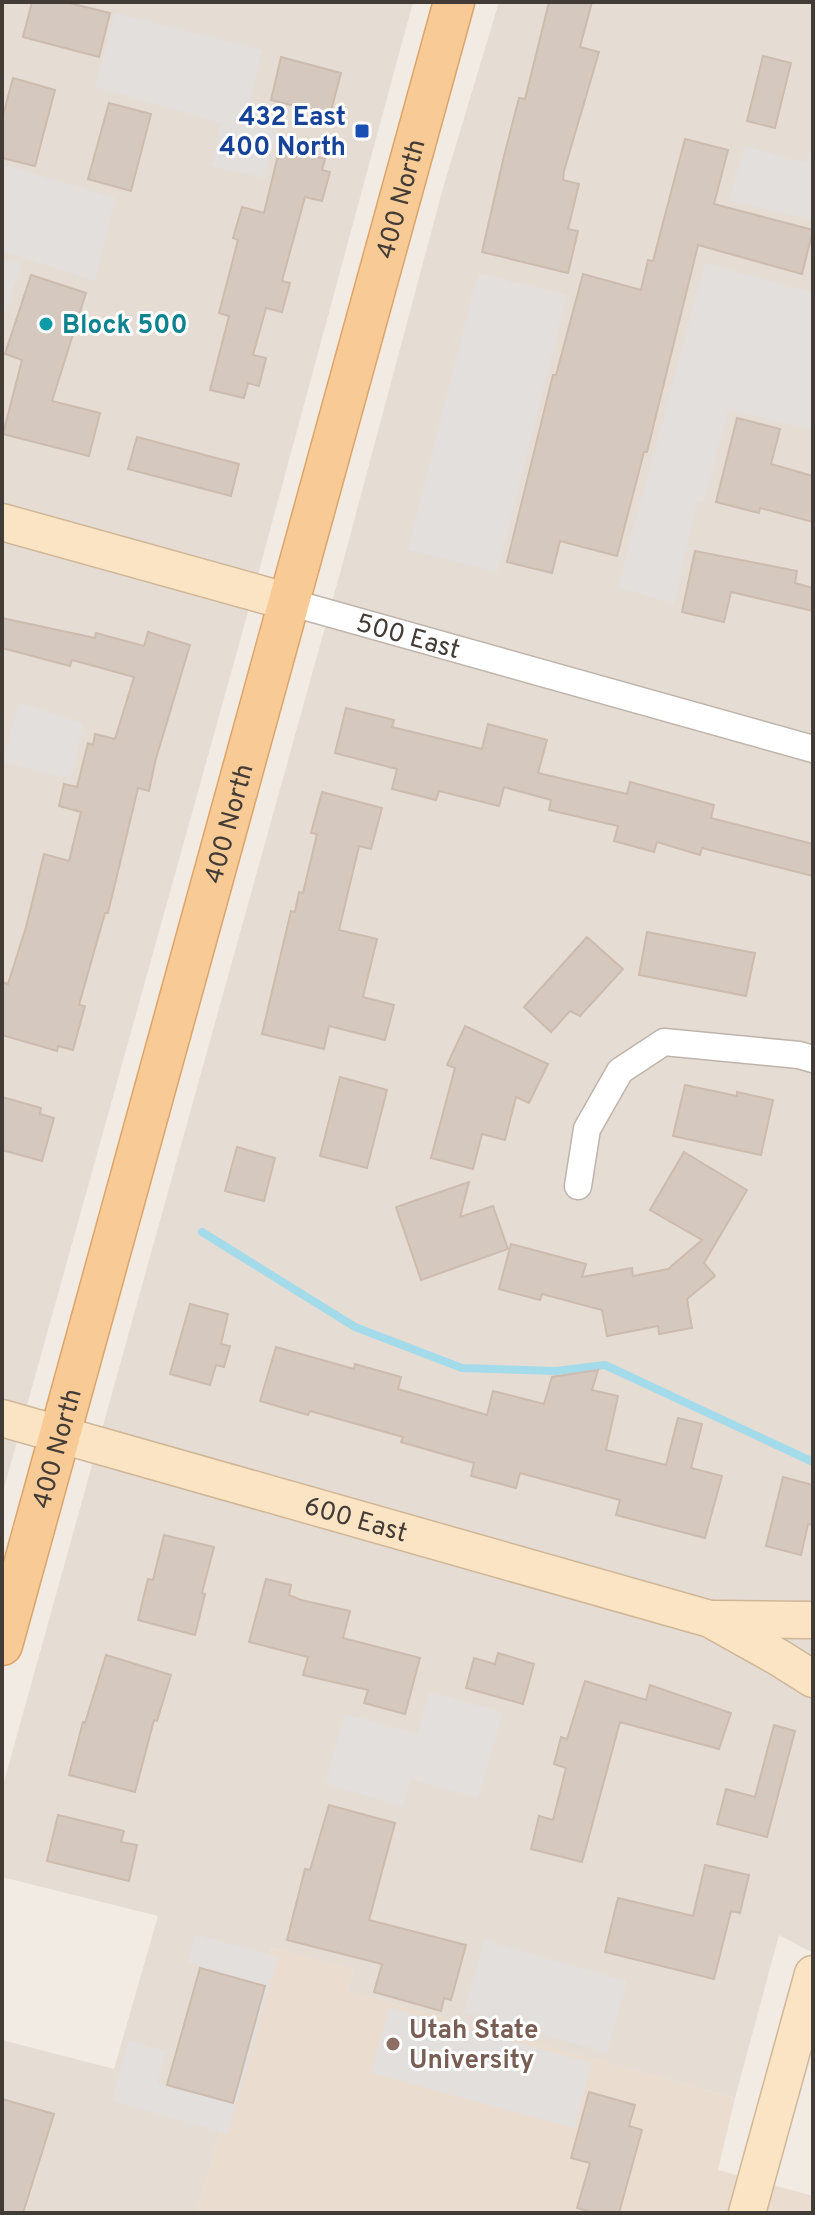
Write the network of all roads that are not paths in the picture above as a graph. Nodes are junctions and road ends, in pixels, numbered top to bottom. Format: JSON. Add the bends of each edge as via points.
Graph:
{"nodes":[{"id":1,"x":454,"y":2,"type":"edge"},
{"id":2,"x":2,"y":522,"type":"edge"},
{"id":3,"x":289,"y":602,"type":"junction"},
{"id":4,"x":813,"y":749,"type":"edge"},
{"id":5,"x":813,"y":1059,"type":"edge"},
{"id":6,"x":578,"y":1186,"type":"dead end"},
{"id":7,"x":2,"y":1418,"type":"edge"},
{"id":8,"x":60,"y":1435,"type":"junction"},
{"id":9,"x":710,"y":1619,"type":"junction"},
{"id":10,"x":813,"y":1620,"type":"edge"},
{"id":11,"x":2,"y":1645,"type":"edge"},
{"id":12,"x":813,"y":1679,"type":"edge"},
{"id":13,"x":813,"y":1974,"type":"edge"},
{"id":14,"x":747,"y":2213,"type":"edge"}],
"edges":[{"from":1,"to":3,"type":"main road","name":"400 North"},
{"from":2,"to":3,"type":"main road","name":"500 East"},
{"from":3,"to":4,"type":"street","name":"500 East"},
{"from":3,"to":8,"type":"main road","name":"400 North"},
{"from":5,"to":6,"type":"street","via":[[664,1042],[620,1071],[587,1129]]},
{"from":7,"to":8,"type":"main road","name":"600 East"},
{"from":8,"to":9,"type":"main road","name":"600 East"},
{"from":8,"to":11,"type":"main road","name":"400 North"},
{"from":9,"to":10,"type":"main road","name":"600 East"},
{"from":9,"to":12,"type":"main road","name":"600 East"},
{"from":13,"to":14,"type":"main road"}]}
